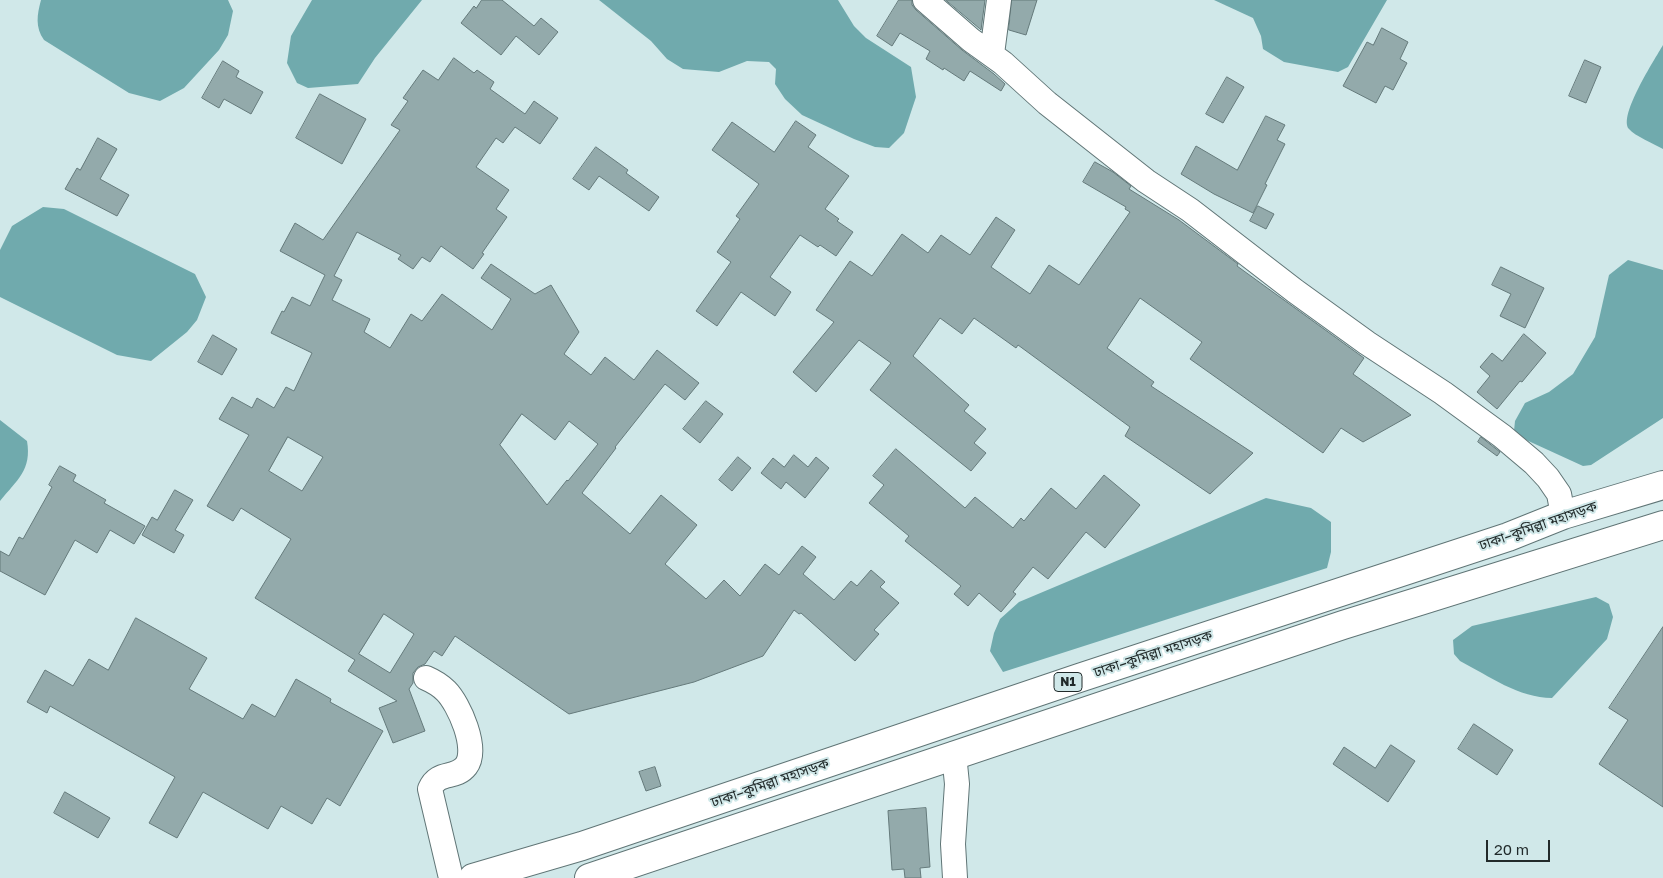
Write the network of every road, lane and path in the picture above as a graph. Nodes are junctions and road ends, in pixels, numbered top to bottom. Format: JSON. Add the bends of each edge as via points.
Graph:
{"nodes":[{"id":1,"x":925,"y":0,"type":"edge"},
{"id":2,"x":999,"y":0,"type":"edge"},
{"id":3,"x":992,"y":54,"type":"junction"},
{"id":4,"x":1663,"y":485,"type":"edge"},
{"id":5,"x":1563,"y":515,"type":"junction"},
{"id":6,"x":1662,"y":526,"type":"edge"},
{"id":7,"x":426,"y":678,"type":"dead end"},
{"id":8,"x":954,"y":754,"type":"junction"},
{"id":9,"x":452,"y":878,"type":"edge"},
{"id":10,"x":473,"y":878,"type":"edge"},
{"id":11,"x":589,"y":878,"type":"edge"},
{"id":12,"x":955,"y":878,"type":"edge"}],
"edges":[{"from":1,"to":3,"type":"street"},
{"from":2,"to":3,"type":"street"},
{"from":3,"to":5,"type":"street","via":[[1047,103],[1146,181],[1197,215],[1367,343],[1502,436],[1548,478],[1560,494]]},
{"from":4,"to":5,"type":"highway","name":"ঢাকা–কুমিল্লা মহাসড়ক","number":"N1"},
{"from":5,"to":10,"type":"highway","name":"ঢাকা–কুমিল্লা মহাসড়ক","number":"N1","via":[[1508,537],[582,846]]},
{"from":6,"to":8,"type":"highway","number":"N1","via":[[1343,625]]},
{"from":7,"to":9,"type":"street","via":[[446,692],[459,711],[470,742],[468,764],[460,772],[433,781],[430,789]]},
{"from":8,"to":11,"type":"highway","number":"N1"},
{"from":8,"to":12,"type":"street","via":[[957,784],[952,844]]}]}
